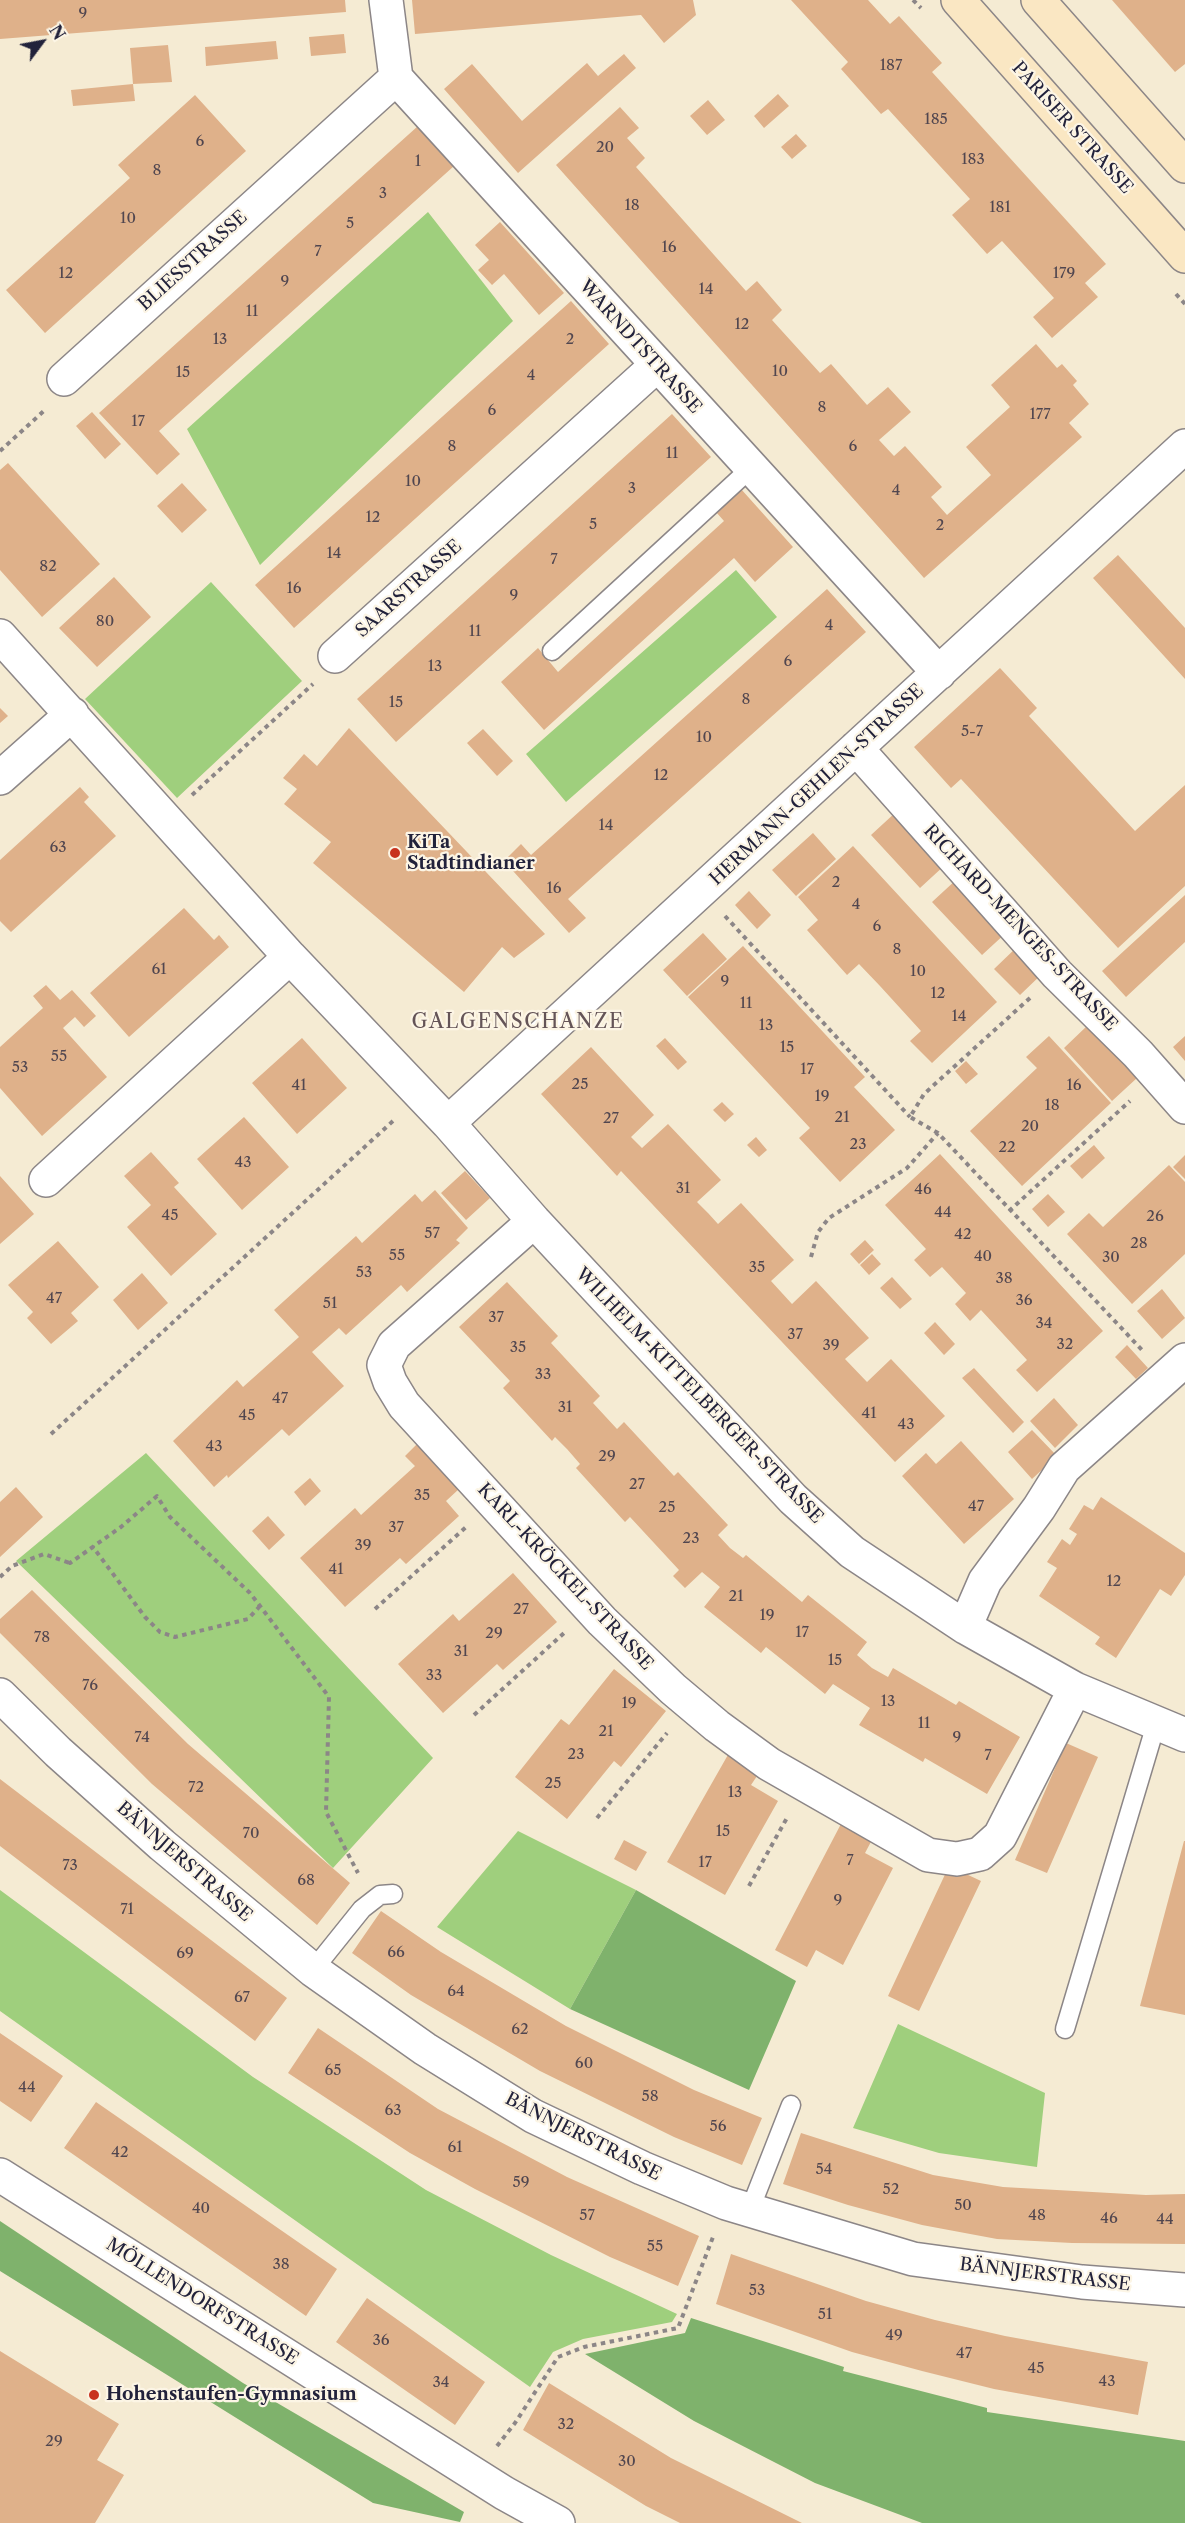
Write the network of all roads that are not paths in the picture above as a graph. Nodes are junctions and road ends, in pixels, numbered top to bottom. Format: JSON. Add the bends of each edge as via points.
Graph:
{"nodes":[{"id":1,"x":386,"y":0,"type":"edge"},
{"id":2,"x":958,"y":0,"type":"edge"},
{"id":3,"x":1038,"y":0,"type":"edge"},
{"id":4,"x":396,"y":78,"type":"junction"},
{"id":5,"x":1185,"y":166,"type":"edge"},
{"id":6,"x":1185,"y":256,"type":"edge"},
{"id":7,"x":657,"y":365,"type":"junction"},
{"id":8,"x":64,"y":379,"type":"road end"},
{"id":9,"x":1185,"y":446,"type":"edge"},
{"id":10,"x":751,"y":468,"type":"junction"},
{"id":11,"x":0,"y":636,"type":"edge"},
{"id":12,"x":552,"y":651,"type":"dead end"},
{"id":13,"x":335,"y":656,"type":"road end"},
{"id":14,"x":939,"y":673,"type":"junction"},
{"id":15,"x":72,"y":714,"type":"junction"},
{"id":16,"x":856,"y":748,"type":"junction"},
{"id":17,"x":0,"y":778,"type":"edge"},
{"id":18,"x":290,"y":957,"type":"junction"},
{"id":19,"x":1185,"y":1107,"type":"edge"},
{"id":20,"x":448,"y":1123,"type":"junction"},
{"id":21,"x":46,"y":1180,"type":"dead end"},
{"id":22,"x":534,"y":1221,"type":"junction"},
{"id":23,"x":1176,"y":1368,"type":"edge"},
{"id":24,"x":965,"y":1627,"type":"junction"},
{"id":25,"x":1075,"y":1689,"type":"junction"},
{"id":26,"x":0,"y":1695,"type":"edge"},
{"id":27,"x":1171,"y":1729,"type":"edge"},
{"id":28,"x":386,"y":1895,"type":"road end"},
{"id":29,"x":313,"y":1970,"type":"junction"},
{"id":30,"x":1065,"y":2030,"type":"dead end"},
{"id":31,"x":791,"y":2105,"type":"dead end"},
{"id":32,"x":0,"y":2175,"type":"edge"},
{"id":33,"x":738,"y":2207,"type":"junction"},
{"id":34,"x":1185,"y":2290,"type":"edge"},
{"id":35,"x":558,"y":2523,"type":"edge"}],
"edges":[{"from":1,"to":4,"type":"street"},
{"from":2,"to":6,"type":"main road","name":"PARISER STRASSE"},
{"from":3,"to":5,"type":"main road"},
{"from":4,"to":7,"type":"street","name":"WARNDTSTRASSE"},
{"from":4,"to":8,"type":"street","name":"BLIESSTRASSE"},
{"from":7,"to":10,"type":"street","name":"WARNDTSTRASSE"},
{"from":7,"to":13,"type":"street","name":"SAARSTRASSE"},
{"from":9,"to":14,"type":"street","name":"HERMANN-GEHLEN-STRASSE"},
{"from":10,"to":12,"type":"lane"},
{"from":10,"to":14,"type":"street","name":"WARNDTSTRASSE"},
{"from":11,"to":15,"type":"street","name":"WILHELM-KITTELBERGER-STRASSE"},
{"from":14,"to":16,"type":"street","name":"HERMANN-GEHLEN-STRASSE"},
{"from":15,"to":17,"type":"street"},
{"from":15,"to":18,"type":"street","name":"WILHELM-KITTELBERGER-STRASSE"},
{"from":16,"to":19,"type":"street","name":"RICHARD-MENGES-STRASSE","via":[[1057,974]]},
{"from":16,"to":20,"type":"street","name":"HERMANN-GEHLEN-STRASSE"},
{"from":18,"to":20,"type":"street","name":"WILHELM-KITTELBERGER-STRASSE"},
{"from":18,"to":21,"type":"street"},
{"from":20,"to":22,"type":"street","name":"WILHELM-KITTELBERGER-STRASSE"},
{"from":22,"to":24,"type":"street","name":"WILHELM-KITTELBERGER-STRASSE","via":[[793,1499],[852,1552]]},
{"from":22,"to":25,"type":"street","name":"KARL-KRÖCKEL-STRASSE","via":[[394,1345],[384,1365],[404,1405],[591,1609],[691,1704],[769,1764],[928,1855],[957,1859],[980,1854],[1000,1836]]},
{"from":23,"to":24,"type":"street","via":[[1064,1468],[985,1581]]},
{"from":24,"to":25,"type":"street","name":"WILHELM-KITTELBERGER-STRASSE"},
{"from":25,"to":27,"type":"street","name":"WILHELM-KITTELBERGER-STRASSE"},
{"from":26,"to":29,"type":"street","name":"BÄNNJERSTRASSE","via":[[171,1852]]},
{"from":27,"to":30,"type":"lane"},
{"from":28,"to":29,"type":"lane","via":[[362,1909]]},
{"from":29,"to":33,"type":"street","name":"BÄNNJERSTRASSE","via":[[425,2049],[533,2116],[642,2168]]},
{"from":31,"to":33,"type":"lane"},
{"from":32,"to":35,"type":"street","name":"MÖLLENDORFSTRASSE","via":[[504,2493]]},
{"from":33,"to":34,"type":"street","name":"BÄNNJERSTRASSE","via":[[913,2259],[1082,2282]]}]}
